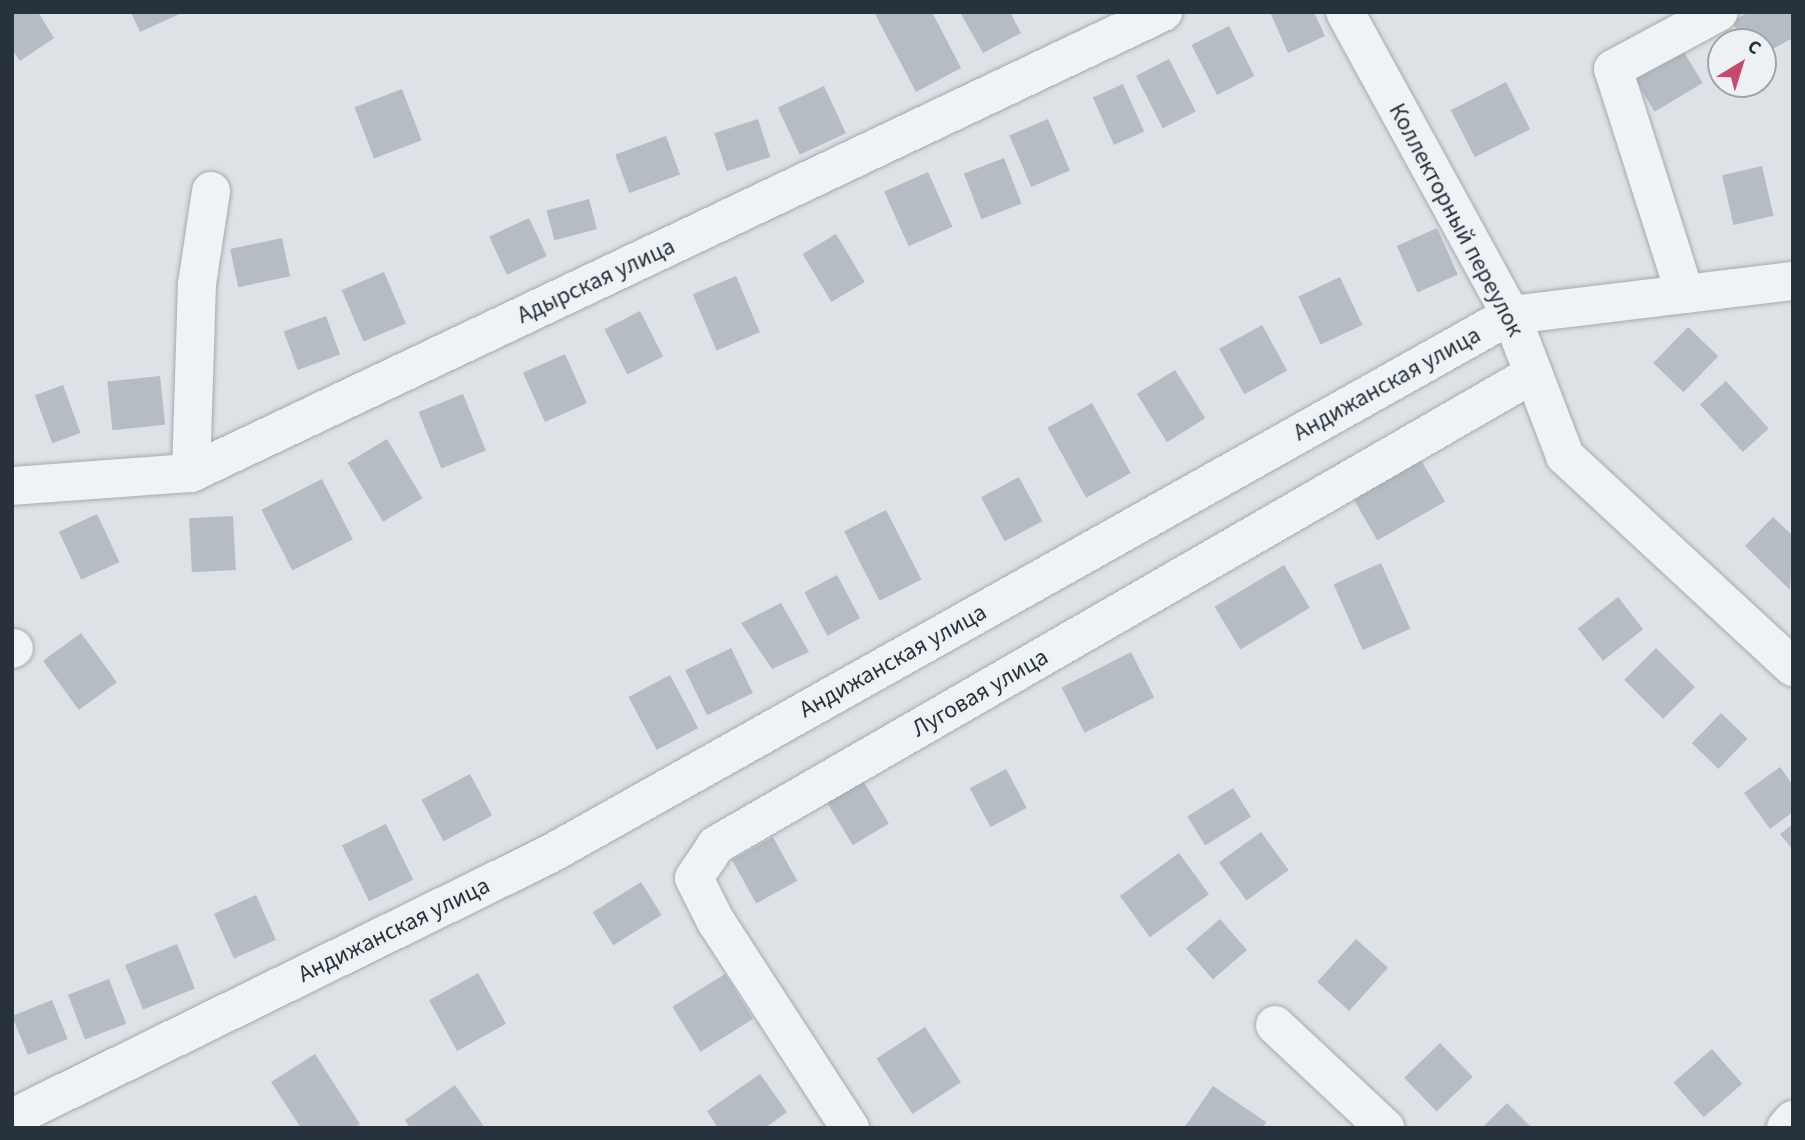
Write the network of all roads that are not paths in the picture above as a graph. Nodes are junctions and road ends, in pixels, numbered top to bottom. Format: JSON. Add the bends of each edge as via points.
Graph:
{"nodes":[{"id":1,"x":1163,"y":12,"type":"edge"},
{"id":2,"x":1345,"y":12,"type":"edge"},
{"id":3,"x":1719,"y":12,"type":"edge"},
{"id":4,"x":211,"y":191,"type":"dead end"},
{"id":5,"x":1793,"y":281,"type":"edge"},
{"id":6,"x":1685,"y":294,"type":"junction"},
{"id":7,"x":1511,"y":315,"type":"junction"},
{"id":8,"x":1533,"y":374,"type":"junction"},
{"id":9,"x":191,"y":473,"type":"junction"},
{"id":10,"x":12,"y":486,"type":"edge"},
{"id":11,"x":1793,"y":667,"type":"edge"},
{"id":12,"x":1275,"y":1025,"type":"dead end"},
{"id":13,"x":12,"y":1118,"type":"edge"},
{"id":14,"x":1793,"y":1120,"type":"edge"},
{"id":15,"x":850,"y":1128,"type":"edge"},
{"id":16,"x":1385,"y":1128,"type":"edge"},
{"id":17,"x":1786,"y":1128,"type":"edge"}],
"edges":[{"from":1,"to":9,"type":"street","name":"Адырская улица"},
{"from":2,"to":7,"type":"street","name":"Коллекторный переулок"},
{"from":3,"to":6,"type":"street","via":[[1613,69]]},
{"from":4,"to":9,"type":"street","via":[[197,284]]},
{"from":5,"to":6,"type":"street","name":"Андижанская улица"},
{"from":6,"to":7,"type":"street","name":"Андижанская улица"},
{"from":7,"to":8,"type":"street","name":"Коллекторный переулок"},
{"from":7,"to":13,"type":"street","name":"Андижанская улица","via":[[550,854]]},
{"from":8,"to":11,"type":"street","name":"Коллекторный переулок","via":[[1565,456]]},
{"from":8,"to":15,"type":"street","name":"Луговая улица","via":[[716,845],[694,878],[716,922]]},
{"from":9,"to":10,"type":"street","name":"Адырская улица"},
{"from":12,"to":16,"type":"street"},
{"from":14,"to":17,"type":"street"}]}
